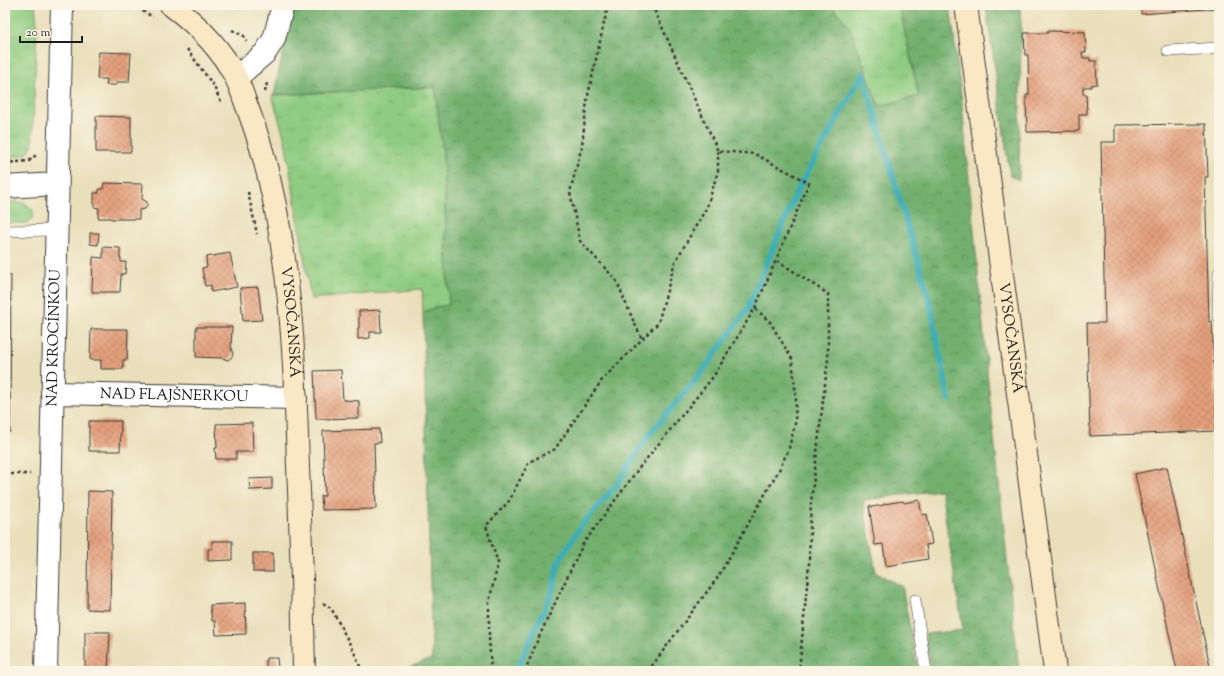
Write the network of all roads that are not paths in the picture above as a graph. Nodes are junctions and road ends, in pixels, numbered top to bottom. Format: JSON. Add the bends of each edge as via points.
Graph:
{"nodes":[{"id":1,"x":62,"y":5,"type":"edge"},
{"id":2,"x":283,"y":5,"type":"edge"},
{"id":3,"x":966,"y":5,"type":"edge"},
{"id":4,"x":165,"y":13,"type":"edge"},
{"id":5,"x":1219,"y":48,"type":"edge"},
{"id":6,"x":1168,"y":51,"type":"dead end"},
{"id":7,"x":236,"y":78,"type":"junction"},
{"id":8,"x":57,"y":184,"type":"junction"},
{"id":9,"x":5,"y":187,"type":"edge"},
{"id":10,"x":56,"y":230,"type":"junction"},
{"id":11,"x":5,"y":231,"type":"edge"},
{"id":12,"x":1219,"y":273,"type":"edge"},
{"id":13,"x":1218,"y":316,"type":"dead end"},
{"id":14,"x":52,"y":393,"type":"junction"},
{"id":15,"x":296,"y":398,"type":"junction"},
{"id":16,"x":915,"y":600,"type":"dead end"},
{"id":17,"x":46,"y":671,"type":"edge"},
{"id":18,"x":304,"y":671,"type":"edge"},
{"id":19,"x":926,"y":671,"type":"edge"},
{"id":20,"x":1055,"y":671,"type":"edge"}],
"edges":[{"from":1,"to":8,"type":"street","name":"NAD KROCÍNKOU"},
{"from":2,"to":7,"type":"street","via":[[274,39],[265,53]]},
{"from":3,"to":20,"type":"main road","name":"VYSOČANSKÁ"},
{"from":4,"to":7,"type":"main road","name":"VYSOČANSKÁ","via":[[185,15],[219,50]]},
{"from":5,"to":6,"type":"lane"},
{"from":7,"to":15,"type":"main road","name":"VYSOČANSKÁ","via":[[256,129],[282,242],[290,304]]},
{"from":8,"to":9,"type":"street"},
{"from":8,"to":10,"type":"street","name":"NAD KROCÍNKOU"},
{"from":10,"to":11,"type":"lane"},
{"from":10,"to":14,"type":"street","name":"NAD KROCÍNKOU"},
{"from":12,"to":13,"type":"lane"},
{"from":14,"to":15,"type":"street","name":"NAD FLAJŠNERKOU"},
{"from":14,"to":17,"type":"street","name":"NAD KROCÍNKOU"},
{"from":15,"to":18,"type":"main road","name":"VYSOČANSKÁ"},
{"from":16,"to":19,"type":"lane"}]}
